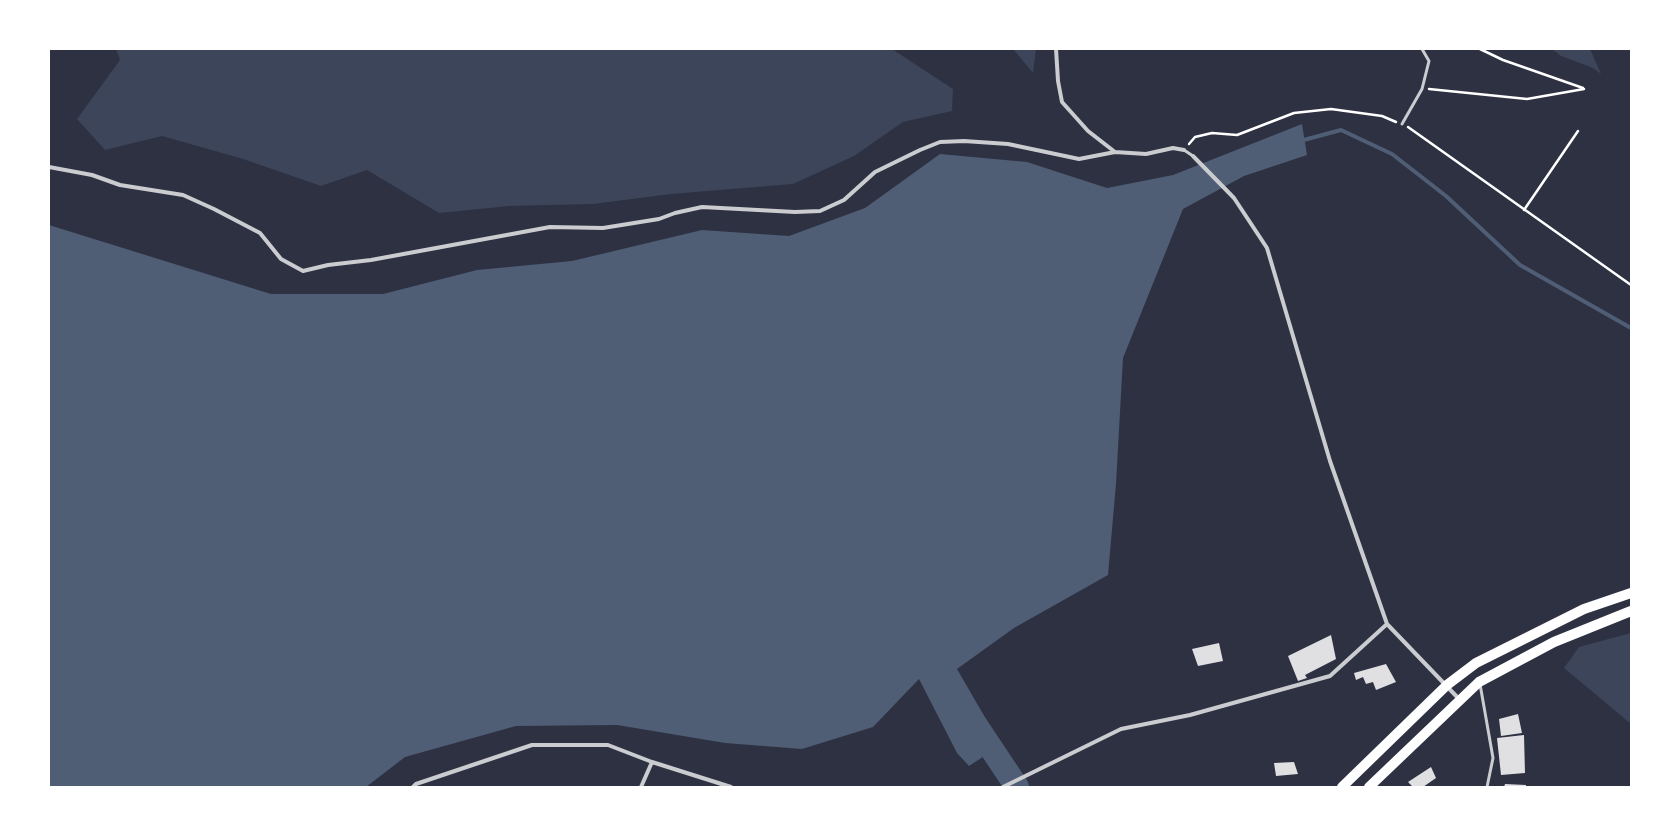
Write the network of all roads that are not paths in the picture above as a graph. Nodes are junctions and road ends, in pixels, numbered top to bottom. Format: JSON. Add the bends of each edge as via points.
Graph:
{"nodes":[{"id":1,"x":1056,"y":49,"type":"edge"},
{"id":2,"x":1422,"y":49,"type":"edge"},
{"id":3,"x":1402,"y":124,"type":"road end"},
{"id":4,"x":1184,"y":150,"type":"joint"},
{"id":5,"x":1115,"y":152,"type":"junction"},
{"id":6,"x":1193,"y":156,"type":"joint"},
{"id":7,"x":49,"y":167,"type":"edge"},
{"id":8,"x":1631,"y":593,"type":"edge"},
{"id":9,"x":1631,"y":611,"type":"edge"},
{"id":10,"x":1387,"y":624,"type":"junction"},
{"id":11,"x":1479,"y":682,"type":"junction"},
{"id":12,"x":1446,"y":685,"type":"junction"},
{"id":13,"x":1460,"y":701,"type":"junction"},
{"id":14,"x":652,"y":762,"type":"junction"},
{"id":15,"x":413,"y":787,"type":"edge"},
{"id":16,"x":640,"y":787,"type":"edge"},
{"id":17,"x":731,"y":787,"type":"edge"},
{"id":18,"x":1003,"y":787,"type":"edge"},
{"id":19,"x":1342,"y":787,"type":"edge"},
{"id":20,"x":1369,"y":787,"type":"edge"},
{"id":21,"x":1487,"y":787,"type":"edge"}],
"edges":[{"from":1,"to":5,"type":"street","via":[[1062,102],[1088,131]]},
{"from":2,"to":3,"type":"lane","via":[[1429,61],[1422,89]]},
{"from":4,"to":5,"type":"street","via":[[1173,148],[1146,154]]},
{"from":4,"to":6,"type":"lane"},
{"from":5,"to":7,"type":"street","via":[[1079,159],[1008,144],[940,142],[875,172],[844,200],[820,211],[702,207],[659,219],[602,228],[550,227],[303,271],[281,260],[260,233],[183,195],[120,185],[92,175]]},
{"from":6,"to":10,"type":"street","via":[[1234,198],[1267,248],[1330,462]]},
{"from":8,"to":12,"type":"main road","via":[[1577,612],[1476,663]]},
{"from":9,"to":11,"type":"main road","via":[[1554,642]]},
{"from":10,"to":12,"type":"street"},
{"from":10,"to":18,"type":"street","via":[[1330,676],[1190,715],[1121,729]]},
{"from":11,"to":13,"type":"main road"},
{"from":11,"to":21,"type":"lane","via":[[1493,758]]},
{"from":12,"to":13,"type":"street"},
{"from":12,"to":19,"type":"main road"},
{"from":13,"to":20,"type":"main road"},
{"from":14,"to":15,"type":"street","via":[[608,745],[532,744]]},
{"from":14,"to":16,"type":"street"},
{"from":14,"to":17,"type":"street"}]}
